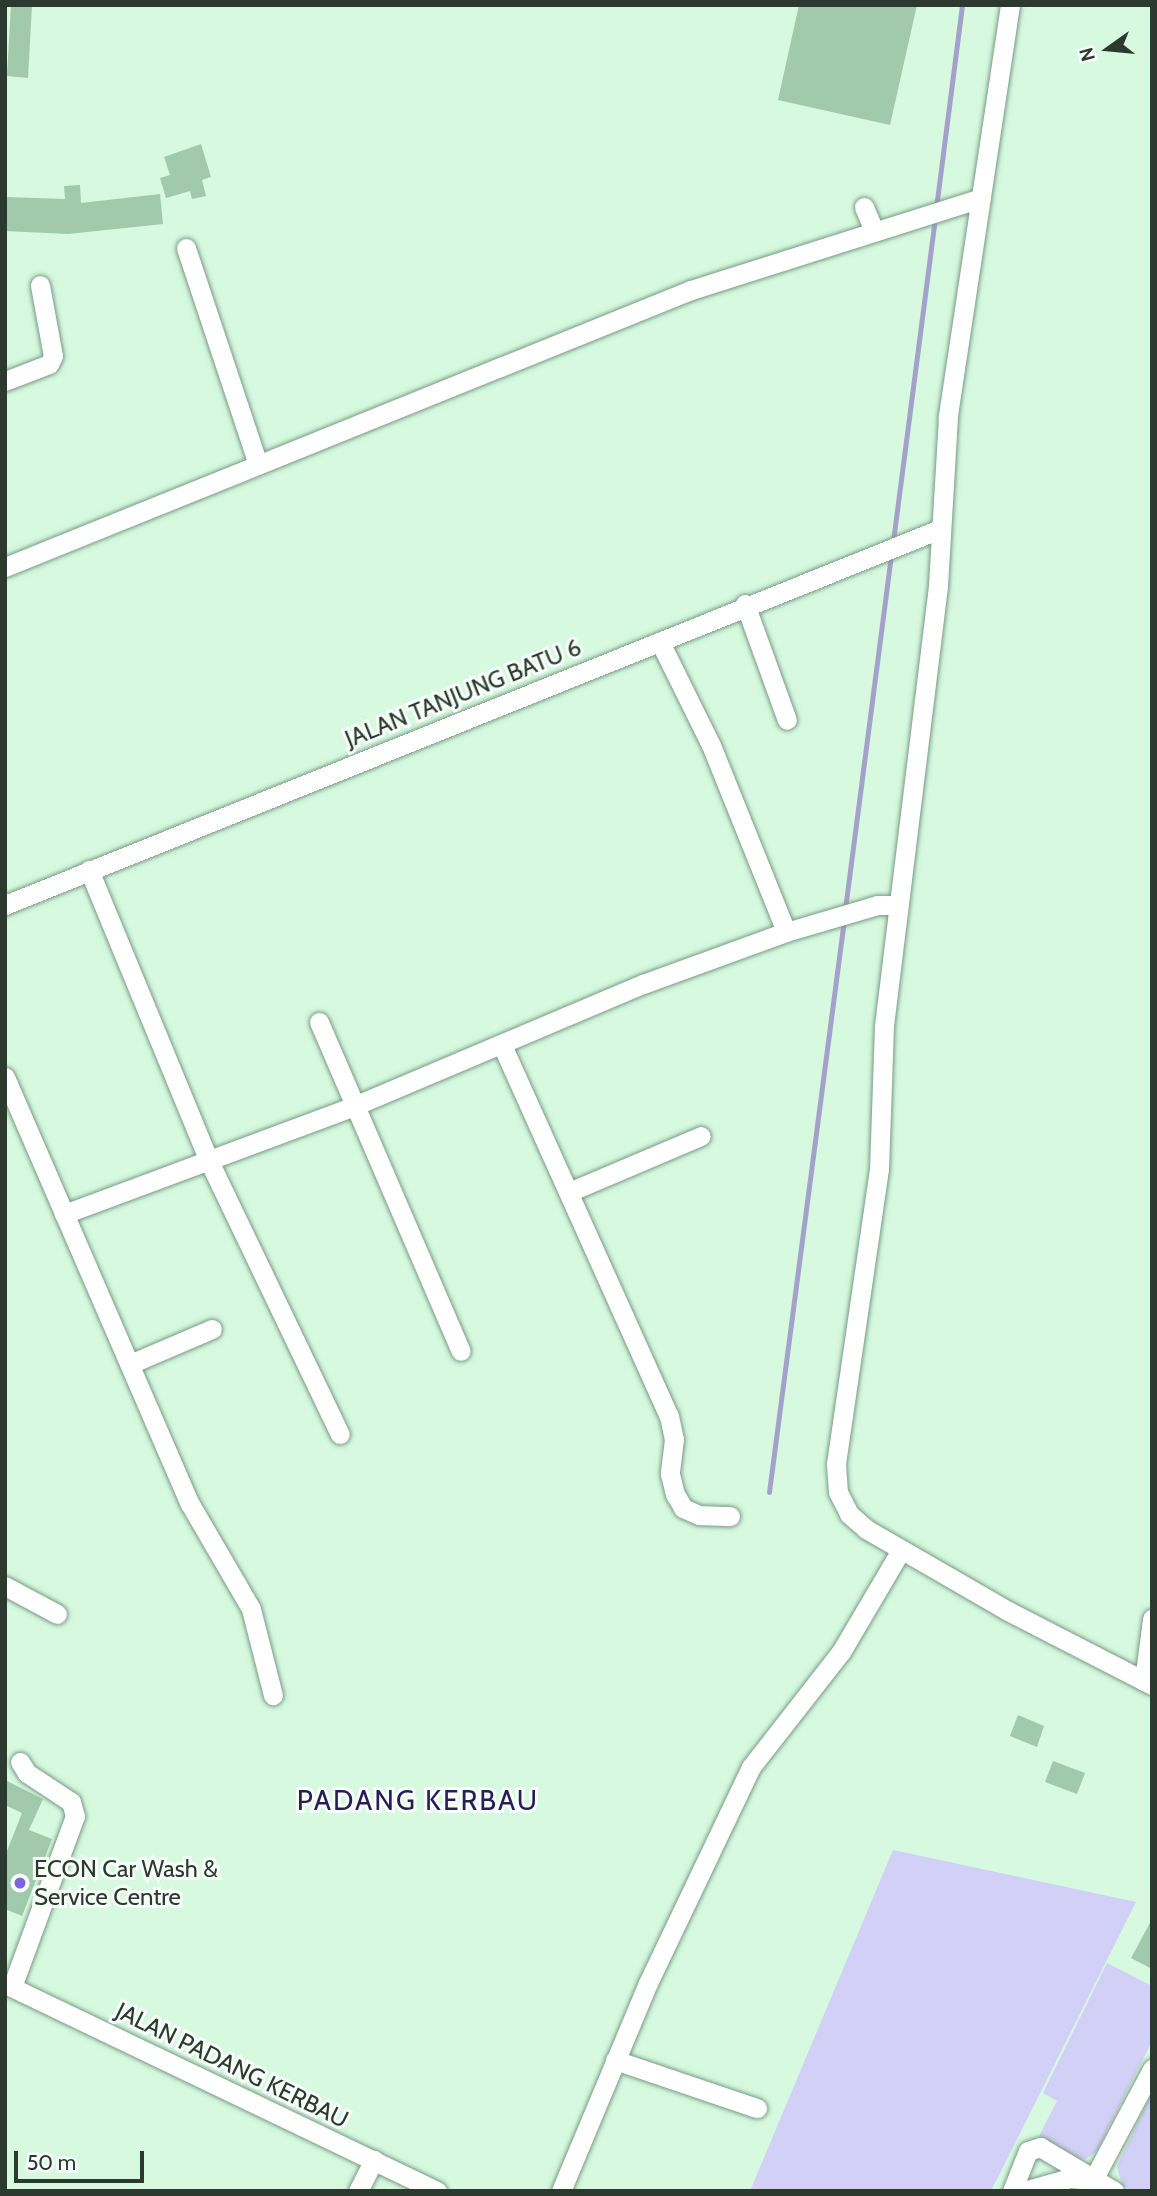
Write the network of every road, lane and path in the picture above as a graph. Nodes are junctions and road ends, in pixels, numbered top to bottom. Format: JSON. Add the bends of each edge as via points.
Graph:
{"nodes":[{"id":1,"x":1010,"y":5,"type":"edge"},
{"id":2,"x":973,"y":200,"type":"junction"},
{"id":3,"x":864,"y":207,"type":"dead end"},
{"id":4,"x":880,"y":230,"type":"junction"},
{"id":5,"x":186,"y":248,"type":"dead end"},
{"id":6,"x":40,"y":285,"type":"dead end"},
{"id":7,"x":5,"y":381,"type":"edge"},
{"id":8,"x":258,"y":464,"type":"junction"},
{"id":9,"x":931,"y":533,"type":"junction"},
{"id":10,"x":5,"y":568,"type":"edge"},
{"id":11,"x":745,"y":604,"type":"junction"},
{"id":12,"x":660,"y":642,"type":"junction"},
{"id":13,"x":787,"y":720,"type":"dead end"},
{"id":14,"x":89,"y":870,"type":"junction"},
{"id":15,"x":5,"y":905,"type":"edge"},
{"id":16,"x":897,"y":905,"type":"junction"},
{"id":17,"x":786,"y":932,"type":"junction"},
{"id":18,"x":319,"y":1022,"type":"dead end"},
{"id":19,"x":502,"y":1045,"type":"junction"},
{"id":20,"x":5,"y":1077,"type":"edge"},
{"id":21,"x":354,"y":1106,"type":"junction"},
{"id":22,"x":701,"y":1136,"type":"dead end"},
{"id":23,"x":208,"y":1158,"type":"junction"},
{"id":24,"x":569,"y":1192,"type":"junction"},
{"id":25,"x":64,"y":1214,"type":"junction"},
{"id":26,"x":212,"y":1329,"type":"dead end"},
{"id":27,"x":461,"y":1351,"type":"dead end"},
{"id":28,"x":130,"y":1364,"type":"junction"},
{"id":29,"x":340,"y":1434,"type":"dead end"},
{"id":30,"x":730,"y":1516,"type":"dead end"},
{"id":31,"x":901,"y":1550,"type":"junction"},
{"id":32,"x":5,"y":1586,"type":"edge"},
{"id":33,"x":57,"y":1614,"type":"dead end"},
{"id":34,"x":1152,"y":1619,"type":"edge"},
{"id":35,"x":1148,"y":1683,"type":"edge"},
{"id":36,"x":273,"y":1695,"type":"dead end"},
{"id":37,"x":20,"y":1762,"type":"dead end"},
{"id":38,"x":9,"y":1985,"type":"edge"},
{"id":39,"x":615,"y":2060,"type":"junction"},
{"id":40,"x":1152,"y":2069,"type":"edge"},
{"id":41,"x":757,"y":2108,"type":"dead end"},
{"id":42,"x":374,"y":2160,"type":"junction"},
{"id":43,"x":1093,"y":2180,"type":"junction"},
{"id":44,"x":358,"y":2191,"type":"edge"},
{"id":45,"x":437,"y":2191,"type":"edge"},
{"id":46,"x":561,"y":2191,"type":"edge"},
{"id":47,"x":1012,"y":2191,"type":"edge"},
{"id":48,"x":1024,"y":2191,"type":"edge"},
{"id":49,"x":1114,"y":2191,"type":"edge"}],
"edges":[{"from":1,"to":2,"type":"street"},
{"from":2,"to":4,"type":"street"},
{"from":2,"to":9,"type":"street"},
{"from":3,"to":4,"type":"street"},
{"from":4,"to":8,"type":"street","via":[[691,290],[405,410]]},
{"from":5,"to":8,"type":"street"},
{"from":6,"to":7,"type":"street","via":[[53,356],[48,364]]},
{"from":8,"to":10,"type":"street"},
{"from":9,"to":11,"type":"street","name":"JALAN TANJUNG BATU 6"},
{"from":9,"to":16,"type":"street","via":[[938,586]]},
{"from":11,"to":12,"type":"street","name":"JALAN TANJUNG BATU 6"},
{"from":11,"to":13,"type":"street"},
{"from":12,"to":14,"type":"street","name":"JALAN TANJUNG BATU 6"},
{"from":12,"to":17,"type":"street","via":[[710,745]]},
{"from":14,"to":15,"type":"street","name":"JALAN TANJUNG BATU 6"},
{"from":14,"to":23,"type":"street"},
{"from":16,"to":17,"type":"street","via":[[877,905]]},
{"from":16,"to":31,"type":"street","via":[[884,1027],[879,1169],[836,1464],[838,1492],[849,1514]]},
{"from":17,"to":19,"type":"street","via":[[643,984]]},
{"from":18,"to":21,"type":"street"},
{"from":19,"to":21,"type":"street"},
{"from":19,"to":24,"type":"street"},
{"from":20,"to":25,"type":"street"},
{"from":21,"to":23,"type":"street"},
{"from":21,"to":27,"type":"street"},
{"from":22,"to":24,"type":"street"},
{"from":23,"to":25,"type":"street"},
{"from":23,"to":29,"type":"street"},
{"from":24,"to":30,"type":"street","via":[[669,1416],[675,1494],[683,1508],[699,1515]]},
{"from":25,"to":28,"type":"street"},
{"from":26,"to":28,"type":"street"},
{"from":28,"to":36,"type":"street","via":[[190,1504],[251,1609]]},
{"from":31,"to":35,"type":"street"},
{"from":31,"to":39,"type":"street","via":[[854,1633],[751,1767]]},
{"from":32,"to":33,"type":"street"},
{"from":34,"to":35,"type":"street"},
{"from":37,"to":38,"type":"street","via":[[27,1773],[71,1802],[75,1816]]},
{"from":38,"to":42,"type":"street","name":"JALAN PADANG KERBAU"},
{"from":39,"to":41,"type":"street"},
{"from":39,"to":46,"type":"street"},
{"from":40,"to":43,"type":"street"},
{"from":42,"to":44,"type":"street"},
{"from":42,"to":45,"type":"street","name":"JALAN PADANG KERBAU"},
{"from":43,"to":47,"type":"street","via":[[1040,2147],[1028,2151]]},
{"from":43,"to":48,"type":"street","via":[[1070,2178]]},
{"from":43,"to":49,"type":"street"}]}
